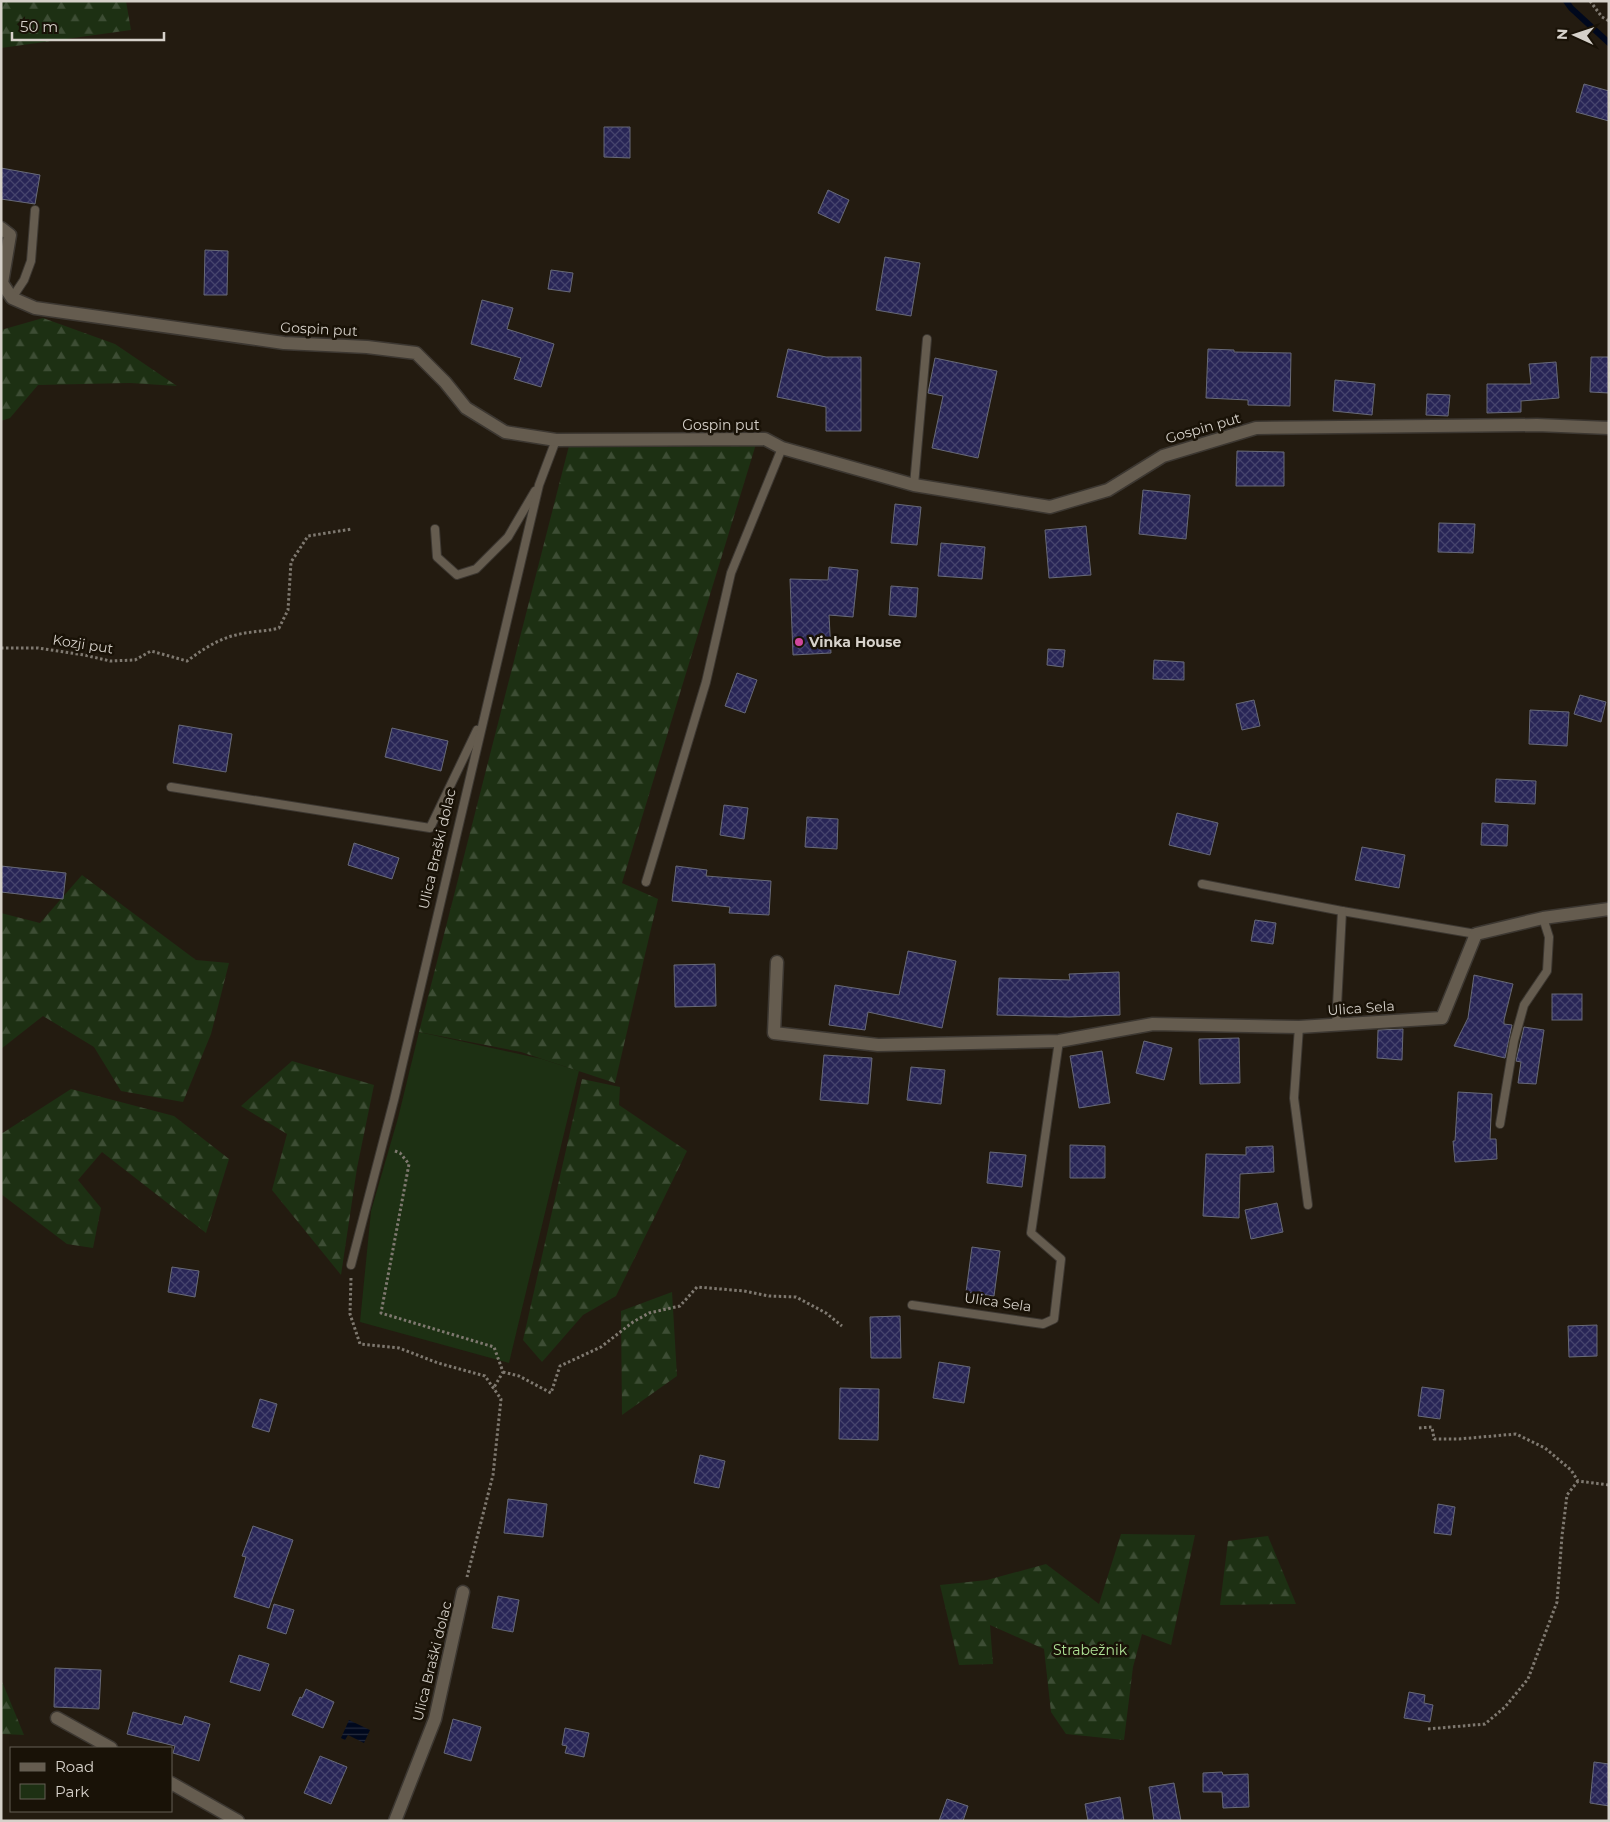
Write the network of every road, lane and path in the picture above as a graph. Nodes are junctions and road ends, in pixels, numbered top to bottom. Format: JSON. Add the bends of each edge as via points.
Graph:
{"nodes":[{"id":1,"x":1590,"y":1,"type":"edge"},
{"id":2,"x":1609,"y":21,"type":"edge"},
{"id":3,"x":35,"y":210,"type":"dead end"},
{"id":4,"x":1,"y":228,"type":"edge"},
{"id":5,"x":12,"y":298,"type":"junction"},
{"id":6,"x":927,"y":339,"type":"dead end"},
{"id":7,"x":1609,"y":428,"type":"edge"},
{"id":8,"x":556,"y":440,"type":"junction"},
{"id":9,"x":782,"y":448,"type":"junction"},
{"id":10,"x":539,"y":484,"type":"junction"},
{"id":11,"x":914,"y":485,"type":"junction"},
{"id":12,"x":352,"y":529,"type":"dead end"},
{"id":13,"x":435,"y":529,"type":"dead end"},
{"id":14,"x":1,"y":648,"type":"edge"},
{"id":15,"x":484,"y":717,"type":"junction"},
{"id":16,"x":171,"y":787,"type":"dead end"},
{"id":17,"x":646,"y":882,"type":"dead end"},
{"id":18,"x":1202,"y":884,"type":"dead end"},
{"id":19,"x":1609,"y":909,"type":"edge"},
{"id":20,"x":1342,"y":912,"type":"junction"},
{"id":21,"x":1543,"y":918,"type":"junction"},
{"id":22,"x":1476,"y":934,"type":"junction"},
{"id":23,"x":777,"y":962,"type":"dead end"},
{"id":24,"x":1336,"y":1025,"type":"junction"},
{"id":25,"x":1299,"y":1027,"type":"junction"},
{"id":26,"x":1059,"y":1041,"type":"junction"},
{"id":27,"x":1500,"y":1124,"type":"dead end"},
{"id":28,"x":382,"y":1143,"type":"junction"},
{"id":29,"x":1308,"y":1205,"type":"dead end"},
{"id":30,"x":351,"y":1265,"type":"joint"},
{"id":31,"x":912,"y":1305,"type":"dead end"},
{"id":32,"x":842,"y":1326,"type":"dead end"},
{"id":33,"x":503,"y":1372,"type":"junction"},
{"id":34,"x":493,"y":1389,"type":"junction"},
{"id":35,"x":1419,"y":1428,"type":"dead end"},
{"id":36,"x":1578,"y":1481,"type":"junction"},
{"id":37,"x":1609,"y":1485,"type":"edge"},
{"id":38,"x":464,"y":1592,"type":"joint"},
{"id":39,"x":57,"y":1718,"type":"dead end"},
{"id":40,"x":1428,"y":1730,"type":"dead end"},
{"id":41,"x":108,"y":1747,"type":"edge"},
{"id":42,"x":172,"y":1784,"type":"edge"},
{"id":43,"x":238,"y":1821,"type":"edge"},
{"id":44,"x":395,"y":1821,"type":"edge"}],
"edges":[{"from":1,"to":2,"type":"path"},
{"from":3,"to":5,"type":"lane","via":[[31,261]]},
{"from":4,"to":5,"type":"street","via":[[10,235],[2,283]]},
{"from":5,"to":8,"type":"street","name":"Gospin put","via":[[35,308],[202,332],[284,343],[416,353],[466,408],[505,432]]},
{"from":6,"to":11,"type":"lane"},
{"from":7,"to":11,"type":"street","name":"Gospin put","via":[[1537,425],[1256,428],[1163,456],[1108,490],[1050,507]]},
{"from":8,"to":9,"type":"street","name":"Gospin put","via":[[765,439]]},
{"from":8,"to":10,"type":"lane","name":"Ulica Braški dolac"},
{"from":9,"to":11,"type":"street","name":"Gospin put"},
{"from":9,"to":17,"type":"lane","via":[[731,573],[706,682]]},
{"from":10,"to":13,"type":"lane","via":[[508,537],[476,569],[456,575],[437,557]]},
{"from":10,"to":15,"type":"lane","name":"Ulica Braški dolac"},
{"from":12,"to":14,"type":"path","name":"Kozji put","via":[[308,536],[291,562],[288,610],[278,628],[236,635],[206,647],[188,660],[151,652],[135,660],[110,661],[38,648]]},
{"from":15,"to":16,"type":"lane","via":[[430,828]]},
{"from":15,"to":28,"type":"lane","name":"Ulica Braški dolac"},
{"from":18,"to":20,"type":"lane"},
{"from":19,"to":21,"type":"street"},
{"from":20,"to":22,"type":"lane"},
{"from":20,"to":24,"type":"lane"},
{"from":21,"to":22,"type":"street"},
{"from":21,"to":27,"type":"lane","via":[[1549,937],[1547,971],[1524,1005],[1514,1041]]},
{"from":22,"to":24,"type":"street","name":"Ulica Sela","via":[[1442,1018]]},
{"from":23,"to":26,"type":"street","name":"Ulica Sela","via":[[774,1033],[878,1045]]},
{"from":24,"to":25,"type":"street","name":"Ulica Sela"},
{"from":25,"to":26,"type":"street","name":"Ulica Sela","via":[[1153,1024]]},
{"from":25,"to":29,"type":"lane","via":[[1294,1098]]},
{"from":26,"to":31,"type":"lane","name":"Ulica Sela","via":[[1031,1233],[1061,1259],[1054,1319],[1043,1324]]},
{"from":28,"to":30,"type":"lane","name":"Ulica Braški dolac"},
{"from":28,"to":33,"type":"path","via":[[400,1153],[409,1164],[381,1313],[494,1347]]},
{"from":30,"to":34,"type":"path","via":[[350,1314],[360,1344],[400,1348],[485,1376]]},
{"from":32,"to":33,"type":"path","via":[[796,1297],[697,1287],[680,1306],[649,1313],[602,1347],[560,1366],[551,1393],[520,1376]]},
{"from":33,"to":34,"type":"path"},
{"from":34,"to":38,"type":"path","via":[[501,1399],[493,1474]]},
{"from":35,"to":36,"type":"path","via":[[1432,1427],[1434,1439],[1516,1434],[1545,1448],[1572,1470]]},
{"from":36,"to":37,"type":"path"},
{"from":36,"to":40,"type":"path","via":[[1568,1495],[1557,1602],[1528,1679],[1505,1707],[1485,1724]]},
{"from":38,"to":44,"type":"street","name":"Ulica Braški dolac","via":[[435,1719]]},
{"from":39,"to":41,"type":"street"},
{"from":42,"to":43,"type":"street"}]}
